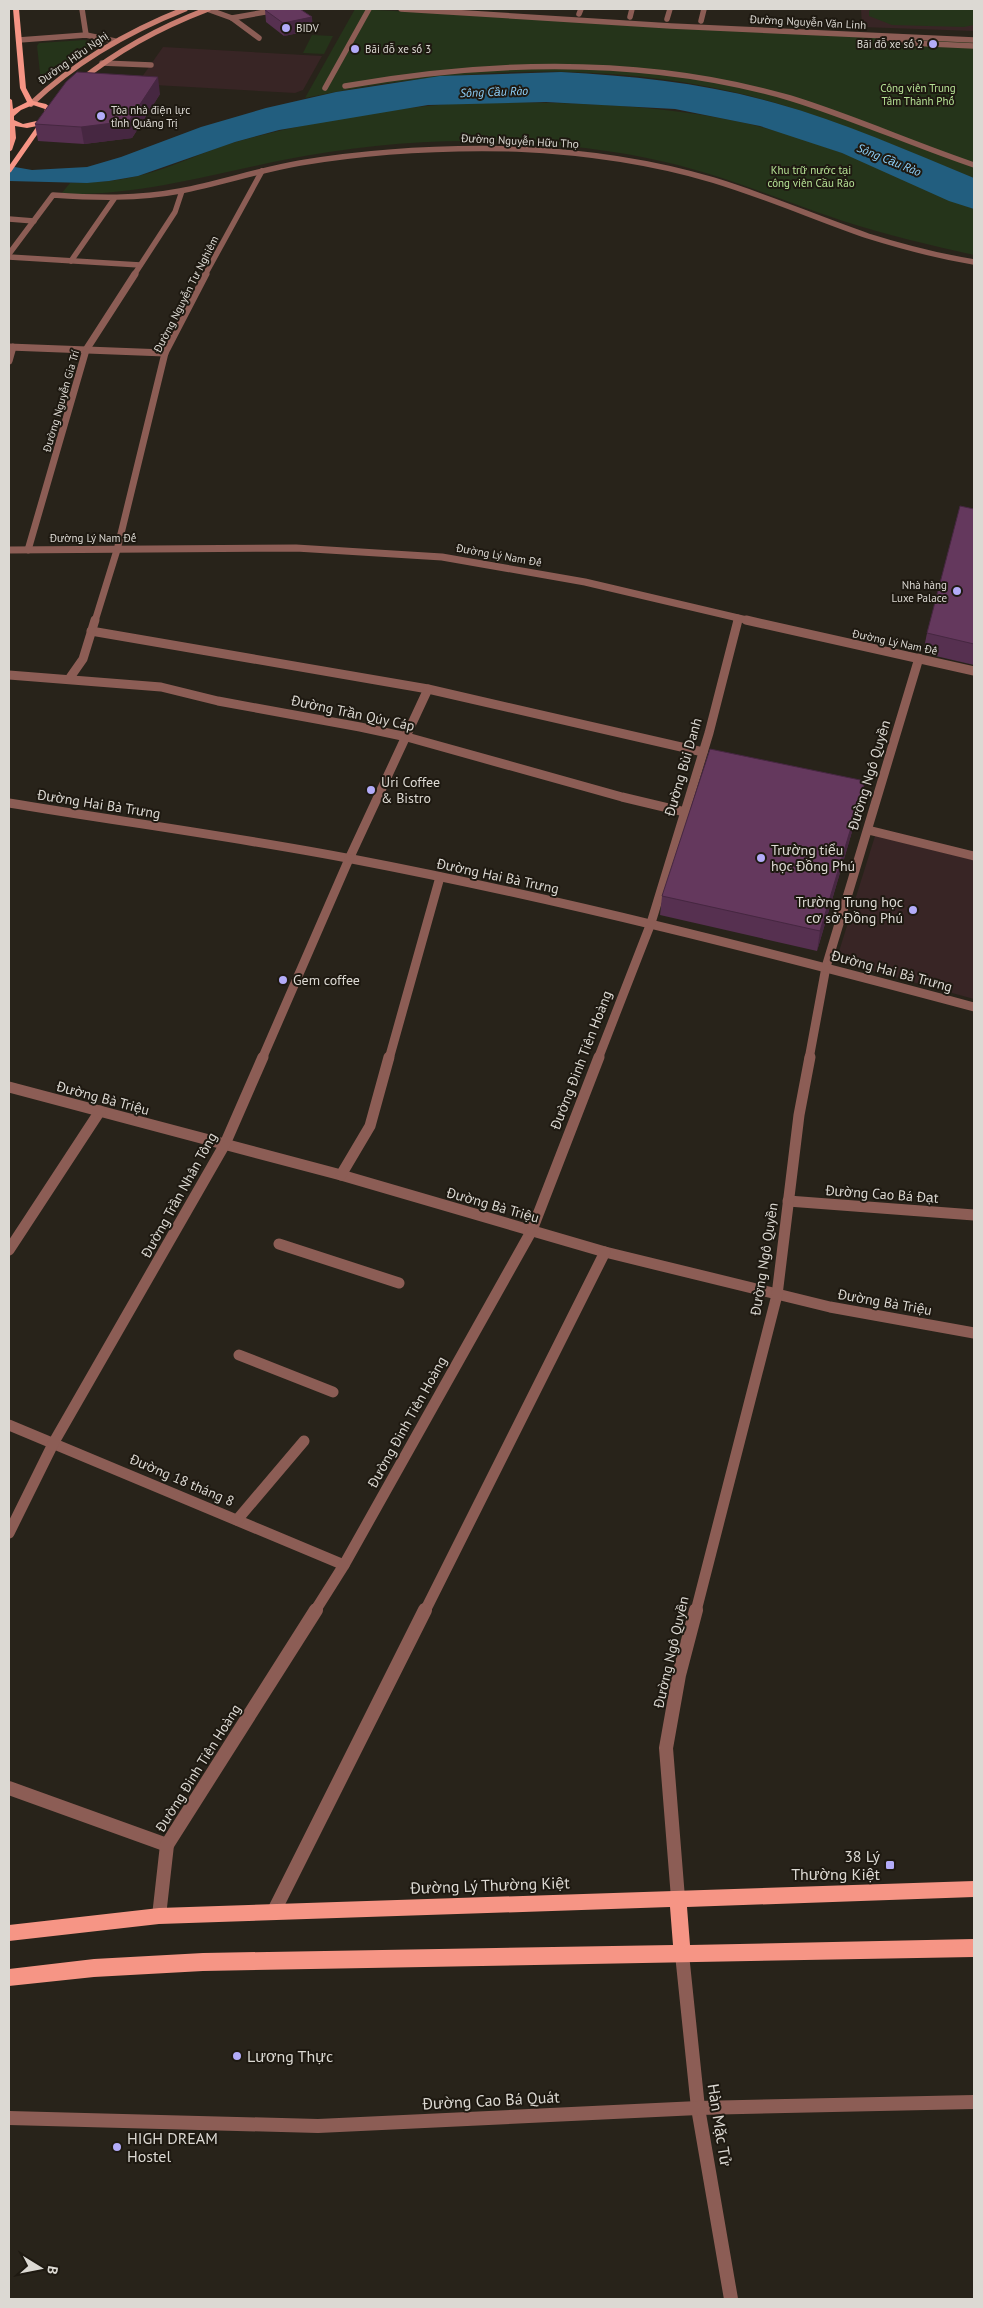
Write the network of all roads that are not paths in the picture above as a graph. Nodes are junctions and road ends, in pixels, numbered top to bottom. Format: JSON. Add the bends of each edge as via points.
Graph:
{"nodes":[{"id":1,"x":16,"y":9,"type":"edge"},
{"id":2,"x":82,"y":9,"type":"edge"},
{"id":3,"x":185,"y":9,"type":"edge"},
{"id":4,"x":208,"y":9,"type":"edge"},
{"id":5,"x":282,"y":9,"type":"edge"},
{"id":6,"x":369,"y":9,"type":"edge"},
{"id":7,"x":401,"y":9,"type":"edge"},
{"id":8,"x":492,"y":9,"type":"edge"},
{"id":9,"x":632,"y":9,"type":"edge"},
{"id":10,"x":670,"y":9,"type":"edge"},
{"id":11,"x":704,"y":9,"type":"edge"},
{"id":12,"x":580,"y":12,"type":"edge"},
{"id":13,"x":630,"y":17,"type":"junction"},
{"id":14,"x":232,"y":18,"type":"junction"},
{"id":15,"x":667,"y":19,"type":"junction"},
{"id":16,"x":701,"y":21,"type":"junction"},
{"id":17,"x":974,"y":33,"type":"edge"},
{"id":18,"x":86,"y":35,"type":"junction"},
{"id":19,"x":878,"y":36,"type":"junction"},
{"id":20,"x":258,"y":38,"type":"dead end"},
{"id":21,"x":19,"y":40,"type":"junction"},
{"id":22,"x":974,"y":40,"type":"edge"},
{"id":23,"x":9,"y":41,"type":"edge"},
{"id":24,"x":115,"y":41,"type":"junction"},
{"id":25,"x":974,"y":46,"type":"edge"},
{"id":26,"x":102,"y":63,"type":"junction"},
{"id":27,"x":151,"y":65,"type":"dead end"},
{"id":28,"x":74,"y":86,"type":"edge"},
{"id":29,"x":346,"y":86,"type":"dead end"},
{"id":30,"x":325,"y":88,"type":"dead end"},
{"id":31,"x":9,"y":100,"type":"edge"},
{"id":32,"x":31,"y":104,"type":"junction"},
{"id":33,"x":12,"y":118,"type":"junction"},
{"id":34,"x":42,"y":122,"type":"junction"},
{"id":35,"x":9,"y":150,"type":"edge"},
{"id":36,"x":974,"y":165,"type":"edge"},
{"id":37,"x":10,"y":169,"type":"edge"},
{"id":38,"x":262,"y":171,"type":"junction"},
{"id":39,"x":182,"y":191,"type":"junction"},
{"id":40,"x":114,"y":199,"type":"junction"},
{"id":41,"x":9,"y":219,"type":"edge"},
{"id":42,"x":34,"y":221,"type":"junction"},
{"id":43,"x":9,"y":255,"type":"edge"},
{"id":44,"x":71,"y":261,"type":"junction"},
{"id":45,"x":974,"y":262,"type":"edge"},
{"id":46,"x":140,"y":265,"type":"junction"},
{"id":47,"x":11,"y":347,"type":"edge"},
{"id":48,"x":86,"y":350,"type":"junction"},
{"id":49,"x":165,"y":354,"type":"junction"},
{"id":50,"x":9,"y":361,"type":"edge"},
{"id":51,"x":9,"y":550,"type":"edge"},
{"id":52,"x":28,"y":550,"type":"junction"},
{"id":53,"x":117,"y":550,"type":"junction"},
{"id":54,"x":738,"y":618,"type":"junction"},
{"id":55,"x":91,"y":631,"type":"junction"},
{"id":56,"x":920,"y":658,"type":"junction"},
{"id":57,"x":974,"y":671,"type":"edge"},
{"id":58,"x":9,"y":675,"type":"edge"},
{"id":59,"x":69,"y":679,"type":"junction"},
{"id":60,"x":428,"y":689,"type":"junction"},
{"id":61,"x":407,"y":737,"type":"junction"},
{"id":62,"x":702,"y":752,"type":"junction"},
{"id":63,"x":9,"y":803,"type":"edge"},
{"id":64,"x":685,"y":812,"type":"junction"},
{"id":65,"x":868,"y":830,"type":"junction"},
{"id":66,"x":974,"y":856,"type":"edge"},
{"id":67,"x":349,"y":859,"type":"junction"},
{"id":68,"x":440,"y":877,"type":"junction"},
{"id":69,"x":650,"y":923,"type":"junction"},
{"id":70,"x":826,"y":967,"type":"junction"},
{"id":71,"x":974,"y":1007,"type":"edge"},
{"id":72,"x":9,"y":1087,"type":"edge"},
{"id":73,"x":100,"y":1111,"type":"junction"},
{"id":74,"x":224,"y":1144,"type":"junction"},
{"id":75,"x":340,"y":1175,"type":"junction"},
{"id":76,"x":788,"y":1201,"type":"junction"},
{"id":77,"x":974,"y":1214,"type":"edge"},
{"id":78,"x":532,"y":1230,"type":"junction"},
{"id":79,"x":279,"y":1244,"type":"dead end"},
{"id":80,"x":9,"y":1250,"type":"edge"},
{"id":81,"x":605,"y":1252,"type":"junction"},
{"id":82,"x":399,"y":1283,"type":"dead end"},
{"id":83,"x":777,"y":1295,"type":"junction"},
{"id":84,"x":974,"y":1333,"type":"edge"},
{"id":85,"x":239,"y":1355,"type":"dead end"},
{"id":86,"x":333,"y":1392,"type":"dead end"},
{"id":87,"x":9,"y":1425,"type":"edge"},
{"id":88,"x":304,"y":1441,"type":"dead end"},
{"id":89,"x":54,"y":1442,"type":"junction"},
{"id":90,"x":236,"y":1520,"type":"junction"},
{"id":91,"x":9,"y":1533,"type":"edge"},
{"id":92,"x":344,"y":1565,"type":"junction"},
{"id":93,"x":9,"y":1788,"type":"edge"},
{"id":94,"x":168,"y":1845,"type":"junction"},
{"id":95,"x":974,"y":1889,"type":"edge"},
{"id":96,"x":678,"y":1898,"type":"junction"},
{"id":97,"x":274,"y":1911,"type":"junction"},
{"id":98,"x":159,"y":1916,"type":"junction"},
{"id":99,"x":9,"y":1933,"type":"edge"},
{"id":100,"x":974,"y":1948,"type":"edge"},
{"id":101,"x":682,"y":1954,"type":"junction"},
{"id":102,"x":9,"y":1978,"type":"edge"},
{"id":103,"x":974,"y":2102,"type":"edge"},
{"id":104,"x":698,"y":2108,"type":"junction"},
{"id":105,"x":9,"y":2118,"type":"edge"},
{"id":106,"x":731,"y":2299,"type":"edge"}],
"edges":[{"from":1,"to":21,"type":"main road"},
{"from":2,"to":18,"type":"street"},
{"from":3,"to":24,"type":"main road","name":"Đường Hữu Nghị"},
{"from":4,"to":14,"type":"street"},
{"from":4,"to":26,"type":"main road","name":"Đường Hữu Nghị","via":[[135,40]]},
{"from":5,"to":14,"type":"street"},
{"from":6,"to":30,"type":"street"},
{"from":7,"to":19,"type":"street","name":"Đường Nguyễn Văn Linh"},
{"from":8,"to":12,"type":"street","name":"Đường Nguyễn Văn Linh"},
{"from":9,"to":13,"type":"street"},
{"from":10,"to":15,"type":"street"},
{"from":11,"to":16,"type":"street"},
{"from":12,"to":13,"type":"street","name":"Đường Nguyễn Văn Linh"},
{"from":13,"to":15,"type":"street","name":"Đường Nguyễn Văn Linh"},
{"from":14,"to":20,"type":"street"},
{"from":15,"to":16,"type":"street","name":"Đường Nguyễn Văn Linh"},
{"from":16,"to":17,"type":"street","name":"Đường Nguyễn Văn Linh"},
{"from":18,"to":21,"type":"street"},
{"from":18,"to":24,"type":"street"},
{"from":19,"to":22,"type":"street","name":"Đường Nguyễn Văn Linh"},
{"from":19,"to":25,"type":"street","via":[[909,43]]},
{"from":21,"to":23,"type":"main road"},
{"from":21,"to":32,"type":"main road","via":[[23,88]]},
{"from":24,"to":32,"type":"main road","name":"Đường Hữu Nghị","via":[[45,90]]},
{"from":26,"to":27,"type":"street"},
{"from":26,"to":28,"type":"main road","name":"Đường Hữu Nghị"},
{"from":29,"to":36,"type":"street","via":[[426,73],[505,66],[606,67],[653,72],[772,94]]},
{"from":31,"to":33,"type":"main road"},
{"from":32,"to":33,"type":"main road","via":[[20,107]]},
{"from":32,"to":34,"type":"main road","via":[[51,108]]},
{"from":33,"to":34,"type":"main road","via":[[14,124],[22,126]]},
{"from":33,"to":35,"type":"main road","via":[[13,138]]},
{"from":34,"to":37,"type":"main road"},
{"from":38,"to":39,"type":"street","name":"Đường Nguyễn Hữu Thọ"},
{"from":38,"to":45,"type":"street","name":"Đường Nguyễn Hữu Thọ","via":[[345,156],[424,149],[542,150],[599,156],[724,183],[874,237]]},
{"from":38,"to":49,"type":"street","name":"Đường Nguyễn Tư Nghiêm"},
{"from":39,"to":40,"type":"street","name":"Đường Nguyễn Hữu Thọ"},
{"from":39,"to":46,"type":"street","name":"Đường Nguyễn Gia Trí","via":[[175,212]]},
{"from":40,"to":42,"type":"street","name":"Đường Nguyễn Hữu Thọ","via":[[53,195]]},
{"from":40,"to":44,"type":"street"},
{"from":41,"to":42,"type":"street"},
{"from":42,"to":43,"type":"street"},
{"from":43,"to":44,"type":"street"},
{"from":44,"to":46,"type":"street"},
{"from":46,"to":48,"type":"street","name":"Đường Nguyễn Gia Trí"},
{"from":47,"to":48,"type":"street"},
{"from":47,"to":50,"type":"street"},
{"from":48,"to":49,"type":"street"},
{"from":48,"to":52,"type":"street","name":"Đường Nguyễn Gia Trí"},
{"from":49,"to":53,"type":"street","name":"Đường Nguyễn Tư Nghiêm"},
{"from":51,"to":52,"type":"street","name":"Đường Lý Nam Đế"},
{"from":52,"to":53,"type":"street","name":"Đường Lý Nam Đế"},
{"from":53,"to":54,"type":"street","name":"Đường Lý Nam Đế","via":[[296,548],[442,557],[585,582]]},
{"from":53,"to":55,"type":"street","name":"Đường Nguyễn Tư Nghiêm"},
{"from":54,"to":56,"type":"street","name":"Đường Lý Nam Đế"},
{"from":54,"to":62,"type":"street","name":"Đường Bùi Danh"},
{"from":55,"to":59,"type":"street","name":"Đường Nguyễn Tư Nghiêm","via":[[82,659]]},
{"from":55,"to":60,"type":"street"},
{"from":56,"to":57,"type":"street","name":"Đường Lý Nam Đế"},
{"from":56,"to":65,"type":"street","name":"Đường Ngô Quyền"},
{"from":58,"to":59,"type":"street","name":"Đường Trần Qúy Cáp"},
{"from":59,"to":61,"type":"street","name":"Đường Trần Qúy Cáp","via":[[161,687]]},
{"from":60,"to":61,"type":"street","name":"Đường Trần Nhân Tông"},
{"from":60,"to":62,"type":"street"},
{"from":61,"to":64,"type":"street","name":"Đường Trần Qúy Cáp"},
{"from":61,"to":67,"type":"street","name":"Đường Trần Nhân Tông"},
{"from":62,"to":64,"type":"street","name":"Đường Bùi Danh"},
{"from":63,"to":67,"type":"street","name":"Đường Hai Bà Trưng"},
{"from":64,"to":69,"type":"street","name":"Đường Bùi Danh"},
{"from":65,"to":66,"type":"street"},
{"from":65,"to":70,"type":"street","name":"Đường Ngô Quyền"},
{"from":67,"to":68,"type":"street","name":"Đường Hai Bà Trưng"},
{"from":67,"to":74,"type":"street","name":"Đường Trần Nhân Tông"},
{"from":68,"to":69,"type":"street","name":"Đường Hai Bà Trưng"},
{"from":68,"to":75,"type":"street","via":[[370,1126]]},
{"from":69,"to":70,"type":"street","name":"Đường Hai Bà Trưng"},
{"from":69,"to":78,"type":"street","name":"Đường Đinh Tiên Hoàng"},
{"from":70,"to":71,"type":"street","name":"Đường Hai Bà Trưng"},
{"from":70,"to":76,"type":"street","name":"Đường Ngô Quyền","via":[[798,1115]]},
{"from":72,"to":73,"type":"street","name":"Đường Bà Triệu"},
{"from":73,"to":74,"type":"street","name":"Đường Bà Triệu"},
{"from":73,"to":80,"type":"street"},
{"from":74,"to":75,"type":"street","name":"Đường Bà Triệu"},
{"from":74,"to":89,"type":"street","name":"Đường Trần Nhân Tông"},
{"from":75,"to":78,"type":"street","name":"Đường Bà Triệu"},
{"from":76,"to":77,"type":"street","name":"Đường Cao Bá Đạt"},
{"from":76,"to":83,"type":"street","name":"Đường Ngô Quyền"},
{"from":78,"to":81,"type":"street","name":"Đường Bà Triệu"},
{"from":78,"to":92,"type":"street","name":"Đường Đinh Tiên Hoàng"},
{"from":79,"to":82,"type":"street"},
{"from":81,"to":83,"type":"street","name":"Đường Bà Triệu"},
{"from":81,"to":97,"type":"street"},
{"from":83,"to":84,"type":"street","name":"Đường Bà Triệu"},
{"from":83,"to":96,"type":"street","name":"Đường Ngô Quyền","via":[[678,1675],[666,1748]]},
{"from":85,"to":86,"type":"street"},
{"from":87,"to":89,"type":"street","name":"Đường 18 tháng 8"},
{"from":88,"to":90,"type":"street"},
{"from":89,"to":90,"type":"street","name":"Đường 18 tháng 8"},
{"from":89,"to":91,"type":"street","name":"Đường Trần Nhân Tông"},
{"from":90,"to":92,"type":"street","name":"Đường 18 tháng 8"},
{"from":92,"to":94,"type":"street","name":"Đường Đinh Tiên Hoàng"},
{"from":93,"to":94,"type":"street"},
{"from":94,"to":98,"type":"street","name":"Đường Đinh Tiên Hoàng"},
{"from":95,"to":96,"type":"main road","name":"Đường Lý Thường Kiệt"},
{"from":96,"to":97,"type":"main road","name":"Đường Lý Thường Kiệt"},
{"from":96,"to":101,"type":"main road"},
{"from":97,"to":98,"type":"main road","name":"Đường Lý Thường Kiệt"},
{"from":98,"to":99,"type":"main road","name":"Đường Lý Thường Kiệt"},
{"from":100,"to":101,"type":"main road"},
{"from":101,"to":102,"type":"main road","via":[[203,1962],[94,1968]]},
{"from":101,"to":104,"type":"street","name":"Hàn Mặc Tử"},
{"from":103,"to":104,"type":"street","name":"Đường Cao Bá Quát"},
{"from":104,"to":105,"type":"street","name":"Đường Cao Bá Quát","via":[[318,2126]]},
{"from":104,"to":106,"type":"street","name":"Hàn Mặc Tử"}]}
